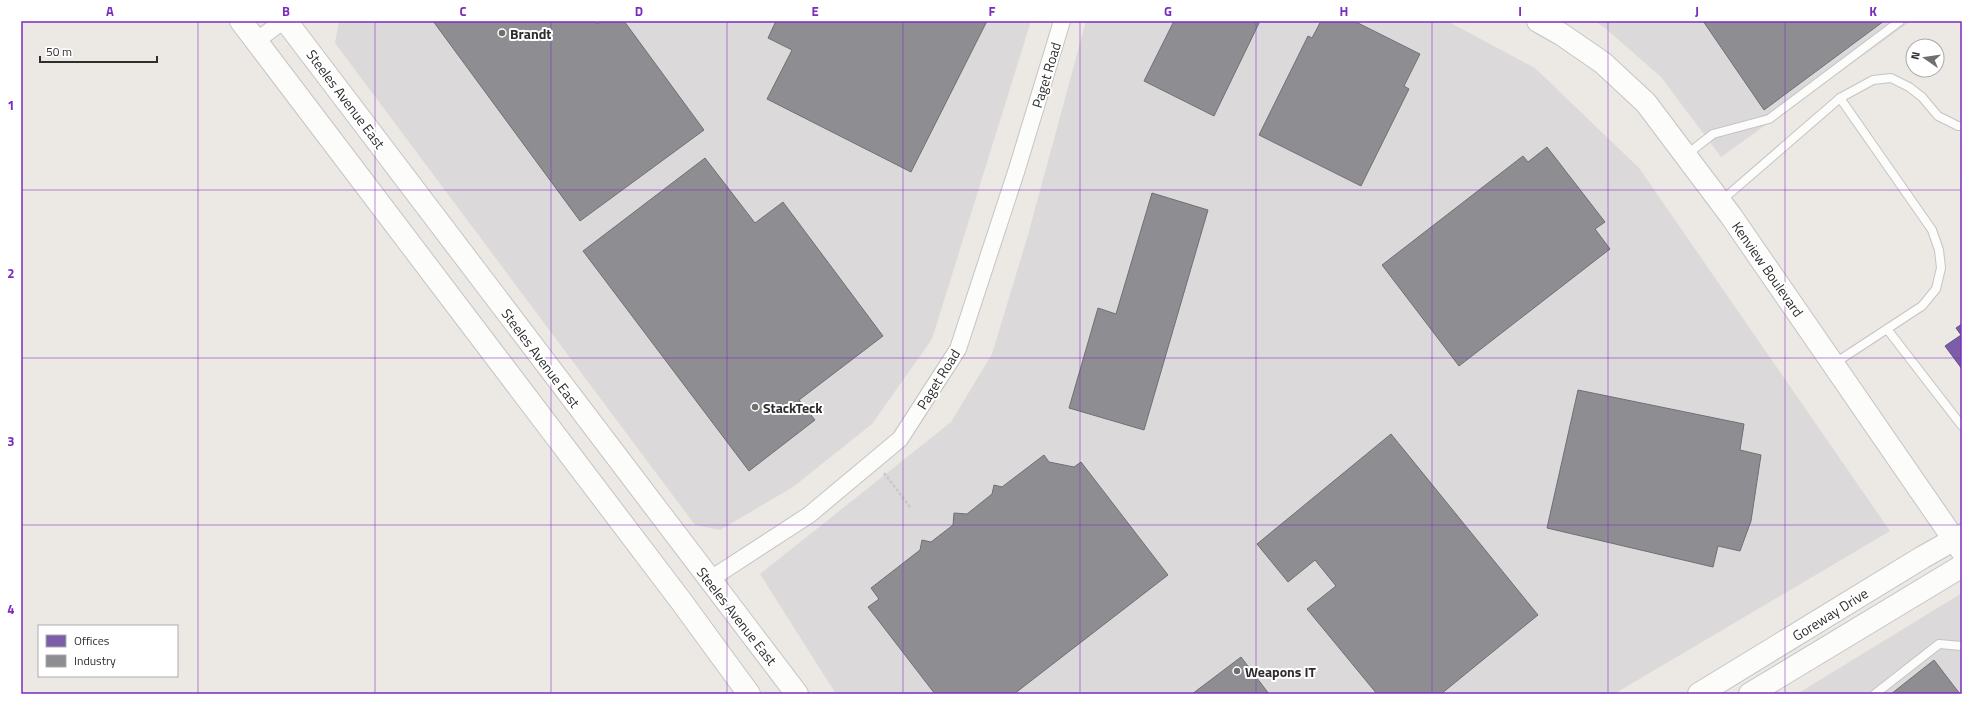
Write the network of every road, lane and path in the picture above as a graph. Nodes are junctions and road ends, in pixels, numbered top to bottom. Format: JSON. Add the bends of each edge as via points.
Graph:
{"nodes":[{"id":1,"x":241,"y":21,"type":"edge"},
{"id":2,"x":284,"y":21,"type":"edge"},
{"id":3,"x":1062,"y":21,"type":"edge"},
{"id":4,"x":1900,"y":21,"type":"edge"},
{"id":5,"x":1540,"y":22,"type":"edge"},
{"id":6,"x":256,"y":40,"type":"junction"},
{"id":7,"x":1840,"y":98,"type":"junction"},
{"id":8,"x":1962,"y":126,"type":"edge"},
{"id":9,"x":1685,"y":155,"type":"junction"},
{"id":10,"x":1720,"y":202,"type":"junction"},
{"id":11,"x":1887,"y":329,"type":"junction"},
{"id":12,"x":1834,"y":364,"type":"junction"},
{"id":13,"x":1962,"y":426,"type":"edge"},
{"id":14,"x":874,"y":460,"type":"junction"},
{"id":15,"x":910,"y":507,"type":"dead end"},
{"id":16,"x":1959,"y":542,"type":"edge"},
{"id":17,"x":1962,"y":566,"type":"edge"},
{"id":18,"x":709,"y":580,"type":"junction"},
{"id":19,"x":1962,"y":646,"type":"edge"},
{"id":20,"x":749,"y":694,"type":"edge"},
{"id":21,"x":797,"y":694,"type":"edge"},
{"id":22,"x":1699,"y":694,"type":"edge"},
{"id":23,"x":1750,"y":694,"type":"edge"},
{"id":24,"x":1875,"y":694,"type":"edge"}],
"edges":[{"from":1,"to":6,"type":"main road"},
{"from":2,"to":6,"type":"street"},
{"from":2,"to":18,"type":"main road","name":"Steeles Avenue East"},
{"from":3,"to":14,"type":"street","name":"Paget Road","via":[[958,350],[900,439]]},
{"from":4,"to":9,"type":"lane","via":[[1769,119],[1713,134]]},
{"from":5,"to":9,"type":"main road","name":"Kenview Boulevard","via":[[1603,63],[1646,103]]},
{"from":6,"to":20,"type":"main road"},
{"from":7,"to":8,"type":"lane","via":[[1873,80],[1891,78],[1910,87],[1938,116]]},
{"from":7,"to":10,"type":"lane"},
{"from":7,"to":11,"type":"lane","via":[[1932,230],[1939,250],[1941,268],[1936,289],[1922,306]]},
{"from":9,"to":10,"type":"main road","name":"Kenview Boulevard"},
{"from":10,"to":12,"type":"main road","name":"Kenview Boulevard"},
{"from":11,"to":12,"type":"lane"},
{"from":11,"to":13,"type":"lane"},
{"from":12,"to":16,"type":"main road","name":"Kenview Boulevard"},
{"from":14,"to":15,"type":"path"},
{"from":14,"to":18,"type":"street","name":"Paget Road","via":[[809,515]]},
{"from":16,"to":22,"type":"main road","name":"Goreway Drive"},
{"from":17,"to":23,"type":"main road","name":"Goreway Drive"},
{"from":18,"to":21,"type":"main road","name":"Steeles Avenue East"},
{"from":19,"to":24,"type":"lane","via":[[1939,644]]}]}
